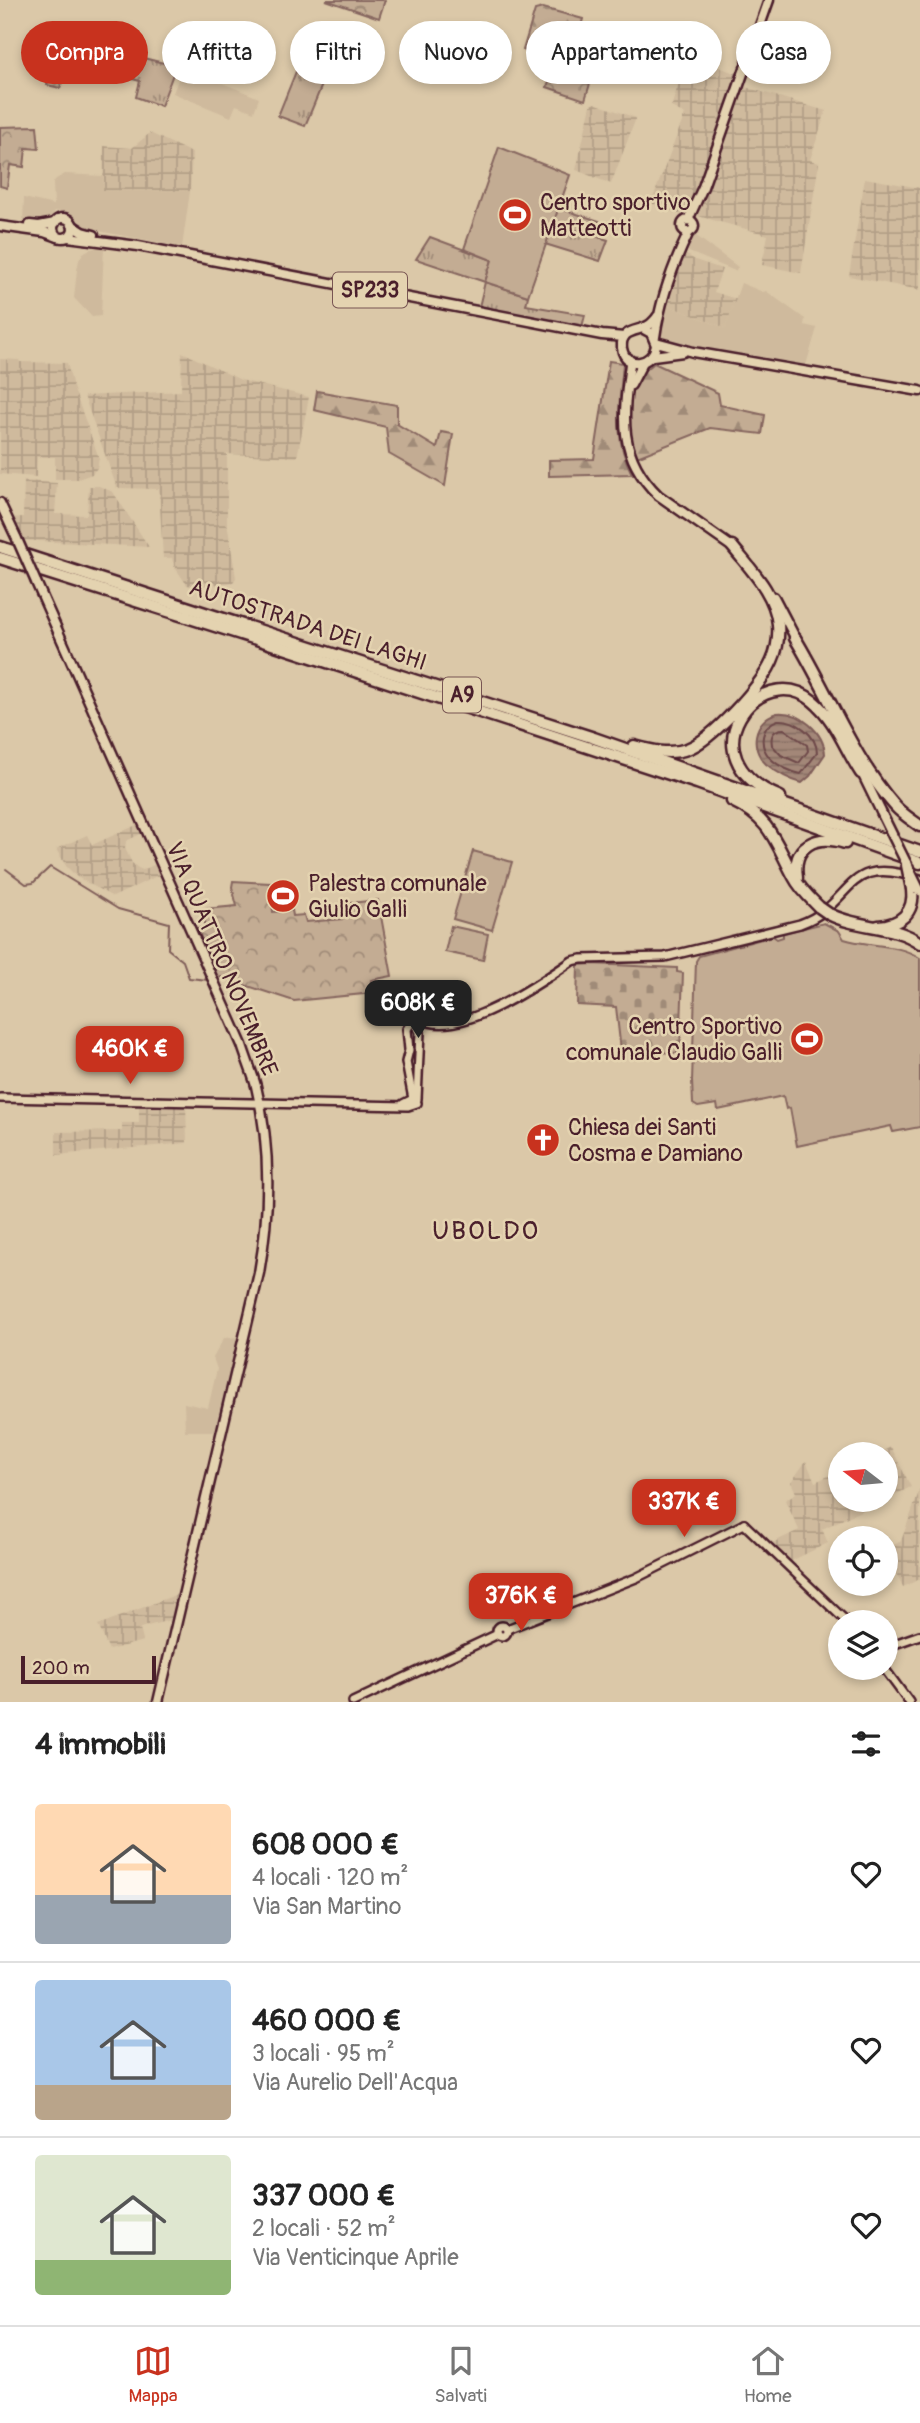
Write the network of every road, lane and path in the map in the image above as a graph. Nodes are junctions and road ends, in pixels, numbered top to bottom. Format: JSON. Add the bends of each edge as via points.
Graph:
{"nodes":[{"id":1,"x":769,"y":0,"type":"edge"},
{"id":2,"x":55,"y":223,"type":"junction"},
{"id":3,"x":0,"y":224,"type":"edge"},
{"id":4,"x":72,"y":225,"type":"junction"},
{"id":5,"x":58,"y":237,"type":"junction"},
{"id":6,"x":68,"y":237,"type":"junction"},
{"id":7,"x":138,"y":246,"type":"junction"},
{"id":8,"x":657,"y":317,"type":"junction"},
{"id":9,"x":642,"y":328,"type":"junction"},
{"id":10,"x":602,"y":335,"type":"junction"},
{"id":11,"x":624,"y":337,"type":"junction"},
{"id":12,"x":655,"y":340,"type":"junction"},
{"id":13,"x":622,"y":348,"type":"junction"},
{"id":14,"x":693,"y":352,"type":"junction"},
{"id":15,"x":653,"y":356,"type":"junction"},
{"id":16,"x":628,"y":358,"type":"junction"},
{"id":17,"x":643,"y":362,"type":"junction"},
{"id":18,"x":920,"y":391,"type":"edge"},
{"id":19,"x":627,"y":395,"type":"junction"},
{"id":20,"x":0,"y":503,"type":"edge"},
{"id":21,"x":732,"y":546,"type":"junction"},
{"id":22,"x":0,"y":547,"type":"edge"},
{"id":23,"x":0,"y":558,"type":"edge"},
{"id":24,"x":795,"y":638,"type":"junction"},
{"id":25,"x":594,"y":738,"type":"junction"},
{"id":26,"x":862,"y":773,"type":"junction"},
{"id":27,"x":697,"y":783,"type":"junction"},
{"id":28,"x":920,"y":827,"type":"edge"},
{"id":29,"x":908,"y":848,"type":"junction"},
{"id":30,"x":920,"y":852,"type":"edge"},
{"id":31,"x":907,"y":865,"type":"joint"},
{"id":32,"x":920,"y":866,"type":"edge"},
{"id":33,"x":920,"y":879,"type":"edge"},
{"id":34,"x":801,"y":889,"type":"junction"},
{"id":35,"x":916,"y":890,"type":"edge"},
{"id":36,"x":864,"y":926,"type":"junction"},
{"id":37,"x":920,"y":943,"type":"edge"},
{"id":38,"x":414,"y":1021,"type":"junction"},
{"id":39,"x":427,"y":1022,"type":"junction"},
{"id":40,"x":420,"y":1032,"type":"junction"},
{"id":41,"x":407,"y":1060,"type":"junction"},
{"id":42,"x":419,"y":1061,"type":"junction"},
{"id":43,"x":413,"y":1095,"type":"junction"},
{"id":44,"x":0,"y":1098,"type":"edge"},
{"id":45,"x":259,"y":1103,"type":"junction"},
{"id":46,"x":417,"y":1103,"type":"junction"},
{"id":47,"x":403,"y":1104,"type":"junction"},
{"id":48,"x":835,"y":1610,"type":"edge"},
{"id":49,"x":920,"y":1635,"type":"edge"},
{"id":50,"x":898,"y":1643,"type":"edge"},
{"id":51,"x":893,"y":1680,"type":"edge"},
{"id":52,"x":158,"y":1702,"type":"edge"},
{"id":53,"x":353,"y":1702,"type":"edge"},
{"id":54,"x":909,"y":1702,"type":"edge"}],
"edges":[{"from":1,"to":8,"type":"main road"},
{"from":2,"to":3,"type":"main road","number":"SP233"},
{"from":2,"to":4,"type":"main road","number":"SP233","via":[[66,219]]},
{"from":2,"to":5,"type":"main road"},
{"from":3,"to":5,"type":"main road","number":"SP233"},
{"from":4,"to":6,"type":"main road"},
{"from":4,"to":7,"type":"main road","number":"SP233"},
{"from":5,"to":6,"type":"main road","number":"SP233"},
{"from":6,"to":7,"type":"main road","number":"SP233"},
{"from":7,"to":10,"type":"main road","number":"SP233"},
{"from":8,"to":9,"type":"main road"},
{"from":8,"to":12,"type":"main road"},
{"from":9,"to":11,"type":"main road"},
{"from":9,"to":12,"type":"main road"},
{"from":10,"to":11,"type":"main road","number":"SP233"},
{"from":10,"to":13,"type":"main road","number":"SP233"},
{"from":11,"to":13,"type":"main road"},
{"from":12,"to":14,"type":"main road"},
{"from":12,"to":15,"type":"main road"},
{"from":13,"to":16,"type":"main road","number":"SP233"},
{"from":14,"to":15,"type":"main road"},
{"from":14,"to":18,"type":"main road"},
{"from":15,"to":17,"type":"main road"},
{"from":16,"to":17,"type":"main road"},
{"from":16,"to":19,"type":"main road"},
{"from":17,"to":19,"type":"main road"},
{"from":19,"to":21,"type":"main road","via":[[626,444],[644,481],[673,508]]},
{"from":20,"to":45,"type":"main road","name":"VIA QUATTRO NOVEMBRE","bridge":true,"via":[[242,1045]]},
{"from":21,"to":24,"type":"main road","via":[[764,580]]},
{"from":21,"to":25,"type":"highway","via":[[759,579],[775,610],[778,641],[768,668],[720,726],[691,748],[661,752]]},
{"from":22,"to":25,"type":"highway","name":"AUTOSTRADA DEI LAGHI","number":"A9"},
{"from":23,"to":27,"type":"highway","name":"AUTOSTRADA DEI LAGHI","number":"A9"},
{"from":24,"to":26,"type":"main road"},
{"from":24,"to":28,"type":"highway","via":[[866,769],[896,808]]},
{"from":25,"to":29,"type":"highway","name":"AUTOSTRADA DEI LAGHI","number":"A9"},
{"from":26,"to":29,"type":"highway","via":[[831,720],[802,695],[785,691],[761,696],[736,722],[733,749],[749,779],[770,793]]},
{"from":26,"to":31,"type":"main road","bridge":true},
{"from":27,"to":32,"type":"highway","name":"AUTOSTRADA DEI LAGHI","number":"A9"},
{"from":27,"to":34,"type":"highway","via":[[761,819]]},
{"from":29,"to":30,"type":"highway","name":"AUTOSTRADA DEI LAGHI","number":"A9"},
{"from":31,"to":35,"type":"highway","bridge":true},
{"from":32,"to":34,"type":"highway","via":[[824,839],[803,850],[796,868]]},
{"from":33,"to":39,"type":"street","via":[[875,870],[800,924],[665,957],[572,961],[477,1017]]},
{"from":34,"to":36,"type":"highway","bridge":true,"via":[[830,914]]},
{"from":35,"to":36,"type":"highway","via":[[911,908],[899,922]]},
{"from":36,"to":37,"type":"highway","via":[[903,934]]},
{"from":38,"to":39,"type":"street"},
{"from":38,"to":40,"type":"street"},
{"from":38,"to":41,"type":"street","via":[[407,1029]]},
{"from":39,"to":40,"type":"street"},
{"from":40,"to":42,"type":"street"},
{"from":41,"to":42,"type":"street","via":[[415,1054]]},
{"from":41,"to":42,"type":"street","via":[[410,1067]]},
{"from":41,"to":43,"type":"street"},
{"from":42,"to":46,"type":"street"},
{"from":43,"to":46,"type":"street"},
{"from":43,"to":47,"type":"street"},
{"from":44,"to":45,"type":"street"},
{"from":45,"to":47,"type":"street"},
{"from":45,"to":52,"type":"main road","name":"VIA QUATTRO NOVEMBRE","via":[[268,1186],[263,1251]]},
{"from":46,"to":47,"type":"street"},
{"from":48,"to":53,"type":"street","via":[[753,1527],[744,1524],[636,1578],[507,1629],[499,1627],[498,1634]]},
{"from":49,"to":50,"type":"street"},
{"from":51,"to":54,"type":"street"}]}
